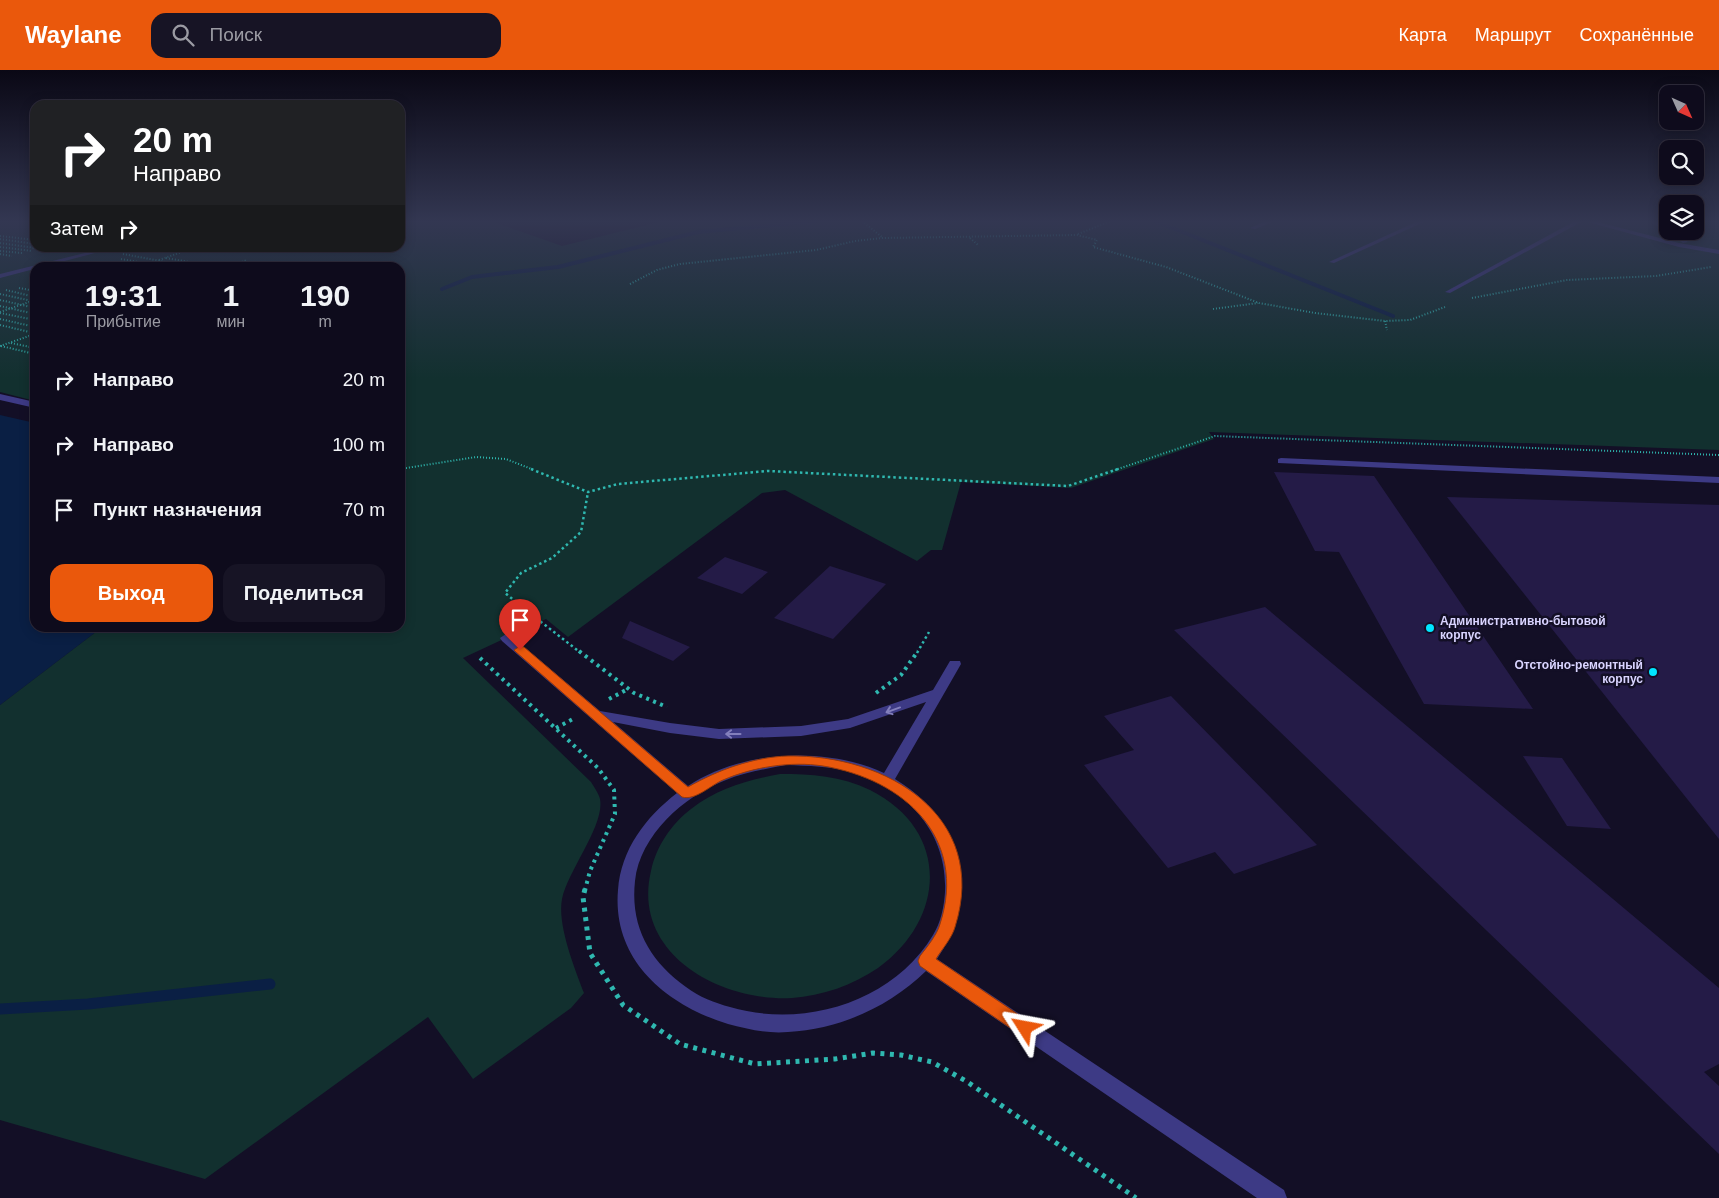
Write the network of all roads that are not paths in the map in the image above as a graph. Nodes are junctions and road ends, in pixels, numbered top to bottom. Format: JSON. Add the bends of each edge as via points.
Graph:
{"nodes":[{"id":1,"x":1482,"y":274,"type":"edge"},
{"id":2,"x":1448,"y":292,"type":"dead end"},
{"id":3,"x":0,"y":397,"type":"edge"},
{"id":4,"x":30,"y":404,"type":"edge"},
{"id":5,"x":1281,"y":461,"type":"dead end"},
{"id":6,"x":1719,"y":480,"type":"edge"},
{"id":7,"x":506,"y":638,"type":"road end"},
{"id":8,"x":955,"y":664,"type":"dead end"},
{"id":9,"x":938,"y":693,"type":"junction"},
{"id":10,"x":598,"y":715,"type":"junction"},
{"id":11,"x":887,"y":781,"type":"junction"},
{"id":12,"x":687,"y":794,"type":"junction"},
{"id":13,"x":926,"y":961,"type":"junction"},
{"id":14,"x":1276,"y":1198,"type":"edge"}],
"edges":[{"from":1,"to":2,"type":"street"},
{"from":3,"to":4,"type":"street"},
{"from":5,"to":6,"type":"street"},
{"from":7,"to":10,"type":"street"},
{"from":8,"to":9,"type":"street"},
{"from":9,"to":10,"type":"street","one_way":true,"via":[[850,723],[801,731],[696,732]]},
{"from":9,"to":11,"type":"street"},
{"from":10,"to":12,"type":"street"},
{"from":11,"to":12,"type":"street","via":[[847,766],[822,761],[786,760],[717,776]]},
{"from":11,"to":13,"type":"street","via":[[916,801],[939,827],[952,858],[956,892],[947,928]]},
{"from":12,"to":13,"type":"street","via":[[656,821],[634,854],[624,892],[629,931],[649,968],[685,998],[732,1018],[786,1024],[841,1016],[889,993]]},
{"from":13,"to":14,"type":"street"}]}
